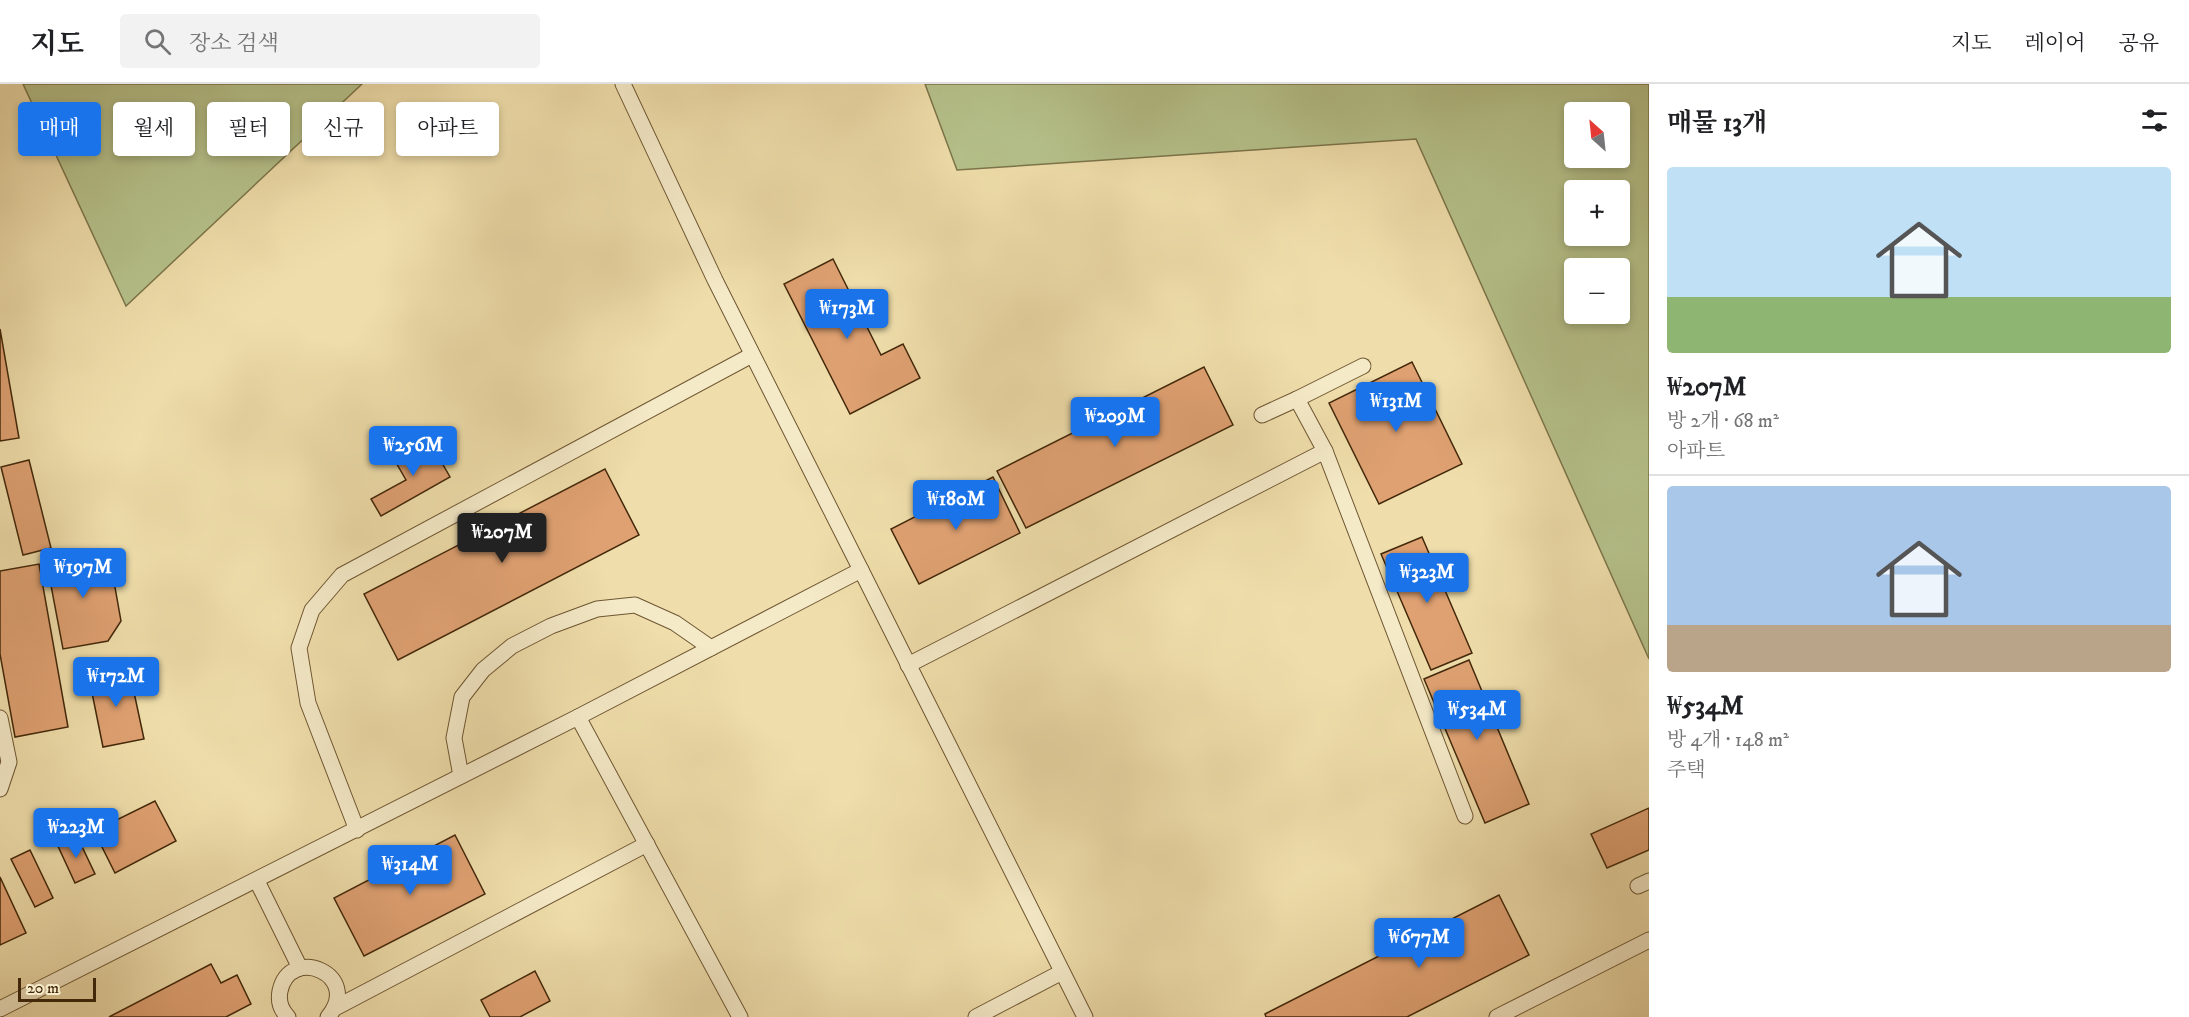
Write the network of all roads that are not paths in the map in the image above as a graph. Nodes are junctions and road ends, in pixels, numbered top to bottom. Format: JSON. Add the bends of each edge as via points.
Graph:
{"nodes":[{"id":1,"x":623,"y":84,"type":"edge"},
{"id":2,"x":752,"y":355,"type":"junction"},
{"id":3,"x":1363,"y":366,"type":"dead end"},
{"id":4,"x":1297,"y":399,"type":"junction"},
{"id":5,"x":1262,"y":415,"type":"dead end"},
{"id":6,"x":1325,"y":452,"type":"junction"},
{"id":7,"x":861,"y":570,"type":"junction"},
{"id":8,"x":711,"y":648,"type":"junction"},
{"id":9,"x":908,"y":665,"type":"junction"},
{"id":10,"x":578,"y":717,"type":"junction"},
{"id":11,"x":0,"y":718,"type":"edge"},
{"id":12,"x":461,"y":776,"type":"junction"},
{"id":13,"x":0,"y":789,"type":"edge"},
{"id":14,"x":1465,"y":816,"type":"dead end"},
{"id":15,"x":357,"y":830,"type":"junction"},
{"id":16,"x":647,"y":844,"type":"junction"},
{"id":17,"x":257,"y":881,"type":"junction"},
{"id":18,"x":1649,"y":940,"type":"edge"},
{"id":19,"x":300,"y":968,"type":"junction"},
{"id":20,"x":1062,"y":972,"type":"junction"},
{"id":21,"x":0,"y":1009,"type":"edge"},
{"id":22,"x":332,"y":1012,"type":"edge"},
{"id":23,"x":288,"y":1017,"type":"edge"},
{"id":24,"x":740,"y":1017,"type":"edge"},
{"id":25,"x":976,"y":1017,"type":"edge"},
{"id":26,"x":1085,"y":1017,"type":"edge"},
{"id":27,"x":1497,"y":1017,"type":"edge"}],
"edges":[{"from":1,"to":2,"type":"lane"},
{"from":2,"to":7,"type":"lane"},
{"from":2,"to":15,"type":"lane","via":[[342,575],[312,610],[299,648],[309,703]]},
{"from":3,"to":4,"type":"lane"},
{"from":4,"to":5,"type":"lane"},
{"from":4,"to":6,"type":"lane"},
{"from":6,"to":9,"type":"lane"},
{"from":6,"to":14,"type":"lane"},
{"from":7,"to":8,"type":"lane"},
{"from":7,"to":9,"type":"lane"},
{"from":8,"to":10,"type":"lane"},
{"from":8,"to":12,"type":"lane","via":[[675,623],[635,605],[597,609],[551,626],[512,646],[483,669],[462,697],[454,738]]},
{"from":9,"to":20,"type":"lane"},
{"from":10,"to":12,"type":"lane"},
{"from":10,"to":16,"type":"lane"},
{"from":11,"to":13,"type":"lane","via":[[9,762]]},
{"from":12,"to":15,"type":"lane"},
{"from":15,"to":17,"type":"lane"},
{"from":16,"to":22,"type":"lane"},
{"from":16,"to":24,"type":"lane"},
{"from":17,"to":19,"type":"lane"},
{"from":17,"to":21,"type":"lane"},
{"from":18,"to":27,"type":"lane"},
{"from":19,"to":22,"type":"lane","via":[[319,969],[333,981],[337,989]]},
{"from":19,"to":23,"type":"lane","via":[[280,987],[281,1006]]},
{"from":20,"to":25,"type":"lane"},
{"from":20,"to":26,"type":"lane"}]}
